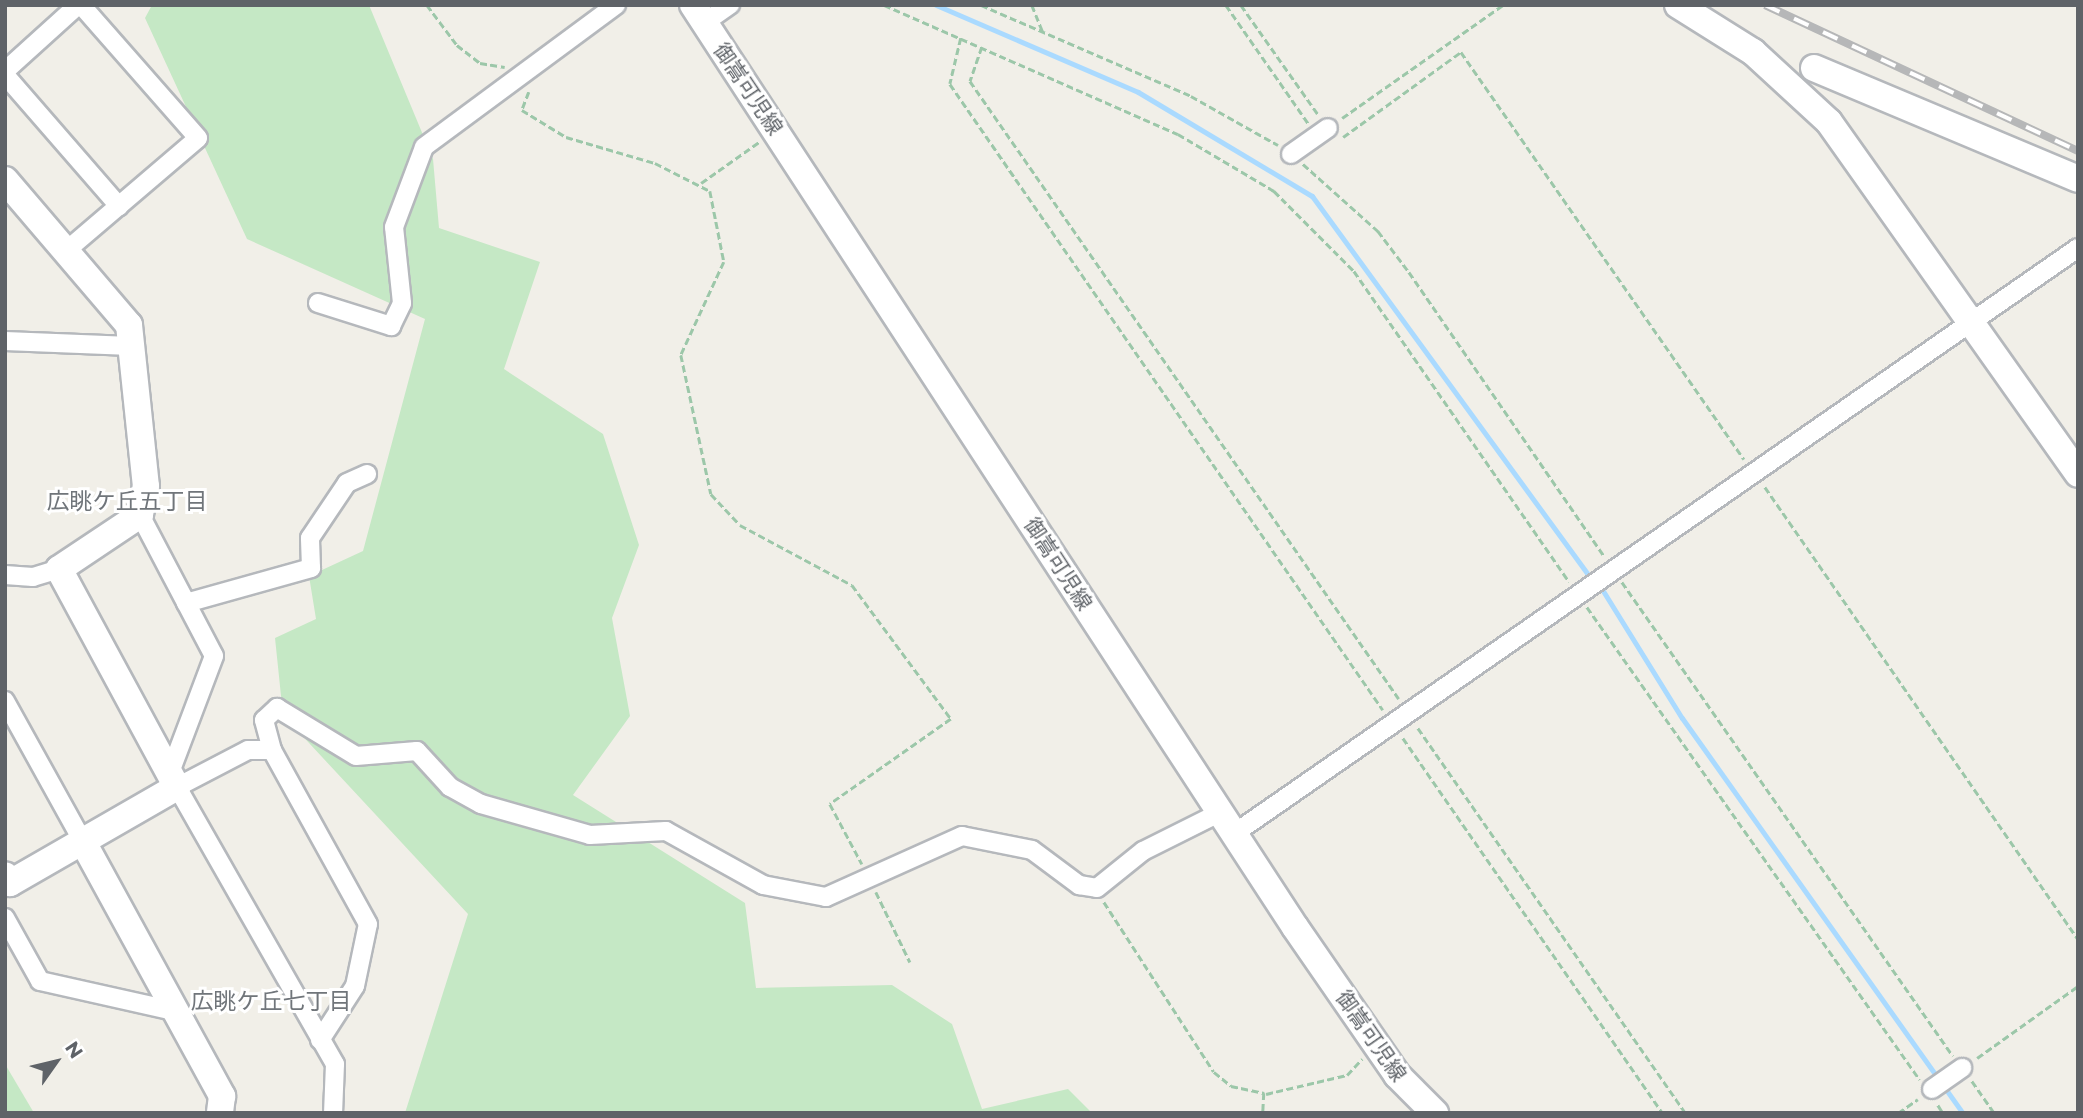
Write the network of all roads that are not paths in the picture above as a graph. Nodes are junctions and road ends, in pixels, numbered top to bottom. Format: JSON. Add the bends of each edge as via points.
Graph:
{"nodes":[{"id":1,"x":80,"y":5,"type":"edge"},
{"id":2,"x":616,"y":5,"type":"edge"},
{"id":3,"x":730,"y":5,"type":"edge"},
{"id":4,"x":1678,"y":5,"type":"edge"},
{"id":5,"x":698,"y":14,"type":"edge"},
{"id":6,"x":1814,"y":68,"type":"dead end"},
{"id":7,"x":5,"y":73,"type":"edge"},
{"id":8,"x":1328,"y":135,"type":"road end"},
{"id":9,"x":1298,"y":159,"type":"road end"},
{"id":10,"x":2078,"y":179,"type":"edge"},
{"id":11,"x":5,"y":180,"type":"edge"},
{"id":12,"x":119,"y":206,"type":"junction"},
{"id":13,"x":2078,"y":248,"type":"edge"},
{"id":14,"x":67,"y":250,"type":"junction"},
{"id":15,"x":318,"y":303,"type":"dead end"},
{"id":16,"x":1969,"y":321,"type":"junction"},
{"id":17,"x":5,"y":341,"type":"edge"},
{"id":18,"x":131,"y":346,"type":"junction"},
{"id":19,"x":367,"y":474,"type":"dead end"},
{"id":20,"x":2078,"y":474,"type":"edge"},
{"id":21,"x":140,"y":515,"type":"junction"},
{"id":22,"x":59,"y":569,"type":"junction"},
{"id":23,"x":5,"y":575,"type":"edge"},
{"id":24,"x":186,"y":603,"type":"junction"},
{"id":25,"x":5,"y":701,"type":"edge"},
{"id":26,"x":272,"y":750,"type":"junction"},
{"id":27,"x":174,"y":778,"type":"junction"},
{"id":28,"x":1227,"y":823,"type":"junction"},
{"id":29,"x":83,"y":842,"type":"junction"},
{"id":30,"x":7,"y":882,"type":"edge"},
{"id":31,"x":5,"y":918,"type":"edge"},
{"id":32,"x":174,"y":1011,"type":"junction"},
{"id":33,"x":320,"y":1040,"type":"junction"},
{"id":34,"x":1956,"y":1072,"type":"road end"},
{"id":35,"x":1931,"y":1090,"type":"road end"},
{"id":36,"x":1423,"y":1109,"type":"edge"},
{"id":37,"x":220,"y":1113,"type":"edge"},
{"id":38,"x":333,"y":1113,"type":"edge"}],
"edges":[{"from":1,"to":7,"type":"street"},
{"from":1,"to":12,"type":"street","via":[[198,138]]},
{"from":2,"to":15,"type":"street","via":[[424,147],[394,228],[402,303],[391,326]]},
{"from":3,"to":5,"type":"street"},
{"from":4,"to":16,"type":"street","via":[[1753,52],[1829,122]]},
{"from":5,"to":28,"type":"street","name":"御嵩可児線"},
{"from":6,"to":10,"type":"street"},
{"from":7,"to":12,"type":"street"},
{"from":8,"to":9,"type":"street"},
{"from":11,"to":14,"type":"street"},
{"from":12,"to":14,"type":"street"},
{"from":13,"to":16,"type":"street"},
{"from":14,"to":18,"type":"street","via":[[129,325]]},
{"from":16,"to":20,"type":"street"},
{"from":16,"to":28,"type":"street","via":[[1408,713]]},
{"from":17,"to":18,"type":"street"},
{"from":18,"to":21,"type":"street","via":[[146,486]]},
{"from":19,"to":24,"type":"street","via":[[347,483],[310,538],[311,568]]},
{"from":21,"to":22,"type":"street"},
{"from":21,"to":24,"type":"street"},
{"from":22,"to":23,"type":"street","via":[[33,577]]},
{"from":22,"to":27,"type":"street"},
{"from":24,"to":27,"type":"street","via":[[214,662]]},
{"from":25,"to":29,"type":"street"},
{"from":26,"to":27,"type":"street","via":[[248,750]]},
{"from":26,"to":28,"type":"street","via":[[264,720],[277,708],[344,752],[417,751],[450,787],[481,804],[570,832],[666,831],[763,885],[826,897],[870,880],[937,844],[974,836],[1032,850],[1079,885],[1097,888],[1143,851]]},
{"from":26,"to":33,"type":"street","via":[[368,924],[355,986]]},
{"from":27,"to":29,"type":"street"},
{"from":27,"to":33,"type":"street"},
{"from":28,"to":36,"type":"street","name":"御嵩可児線"},
{"from":29,"to":30,"type":"street"},
{"from":29,"to":32,"type":"street"},
{"from":31,"to":32,"type":"street","via":[[40,981]]},
{"from":32,"to":37,"type":"street","via":[[222,1097]]},
{"from":33,"to":38,"type":"street","via":[[335,1064]]},
{"from":34,"to":35,"type":"street"}]}
